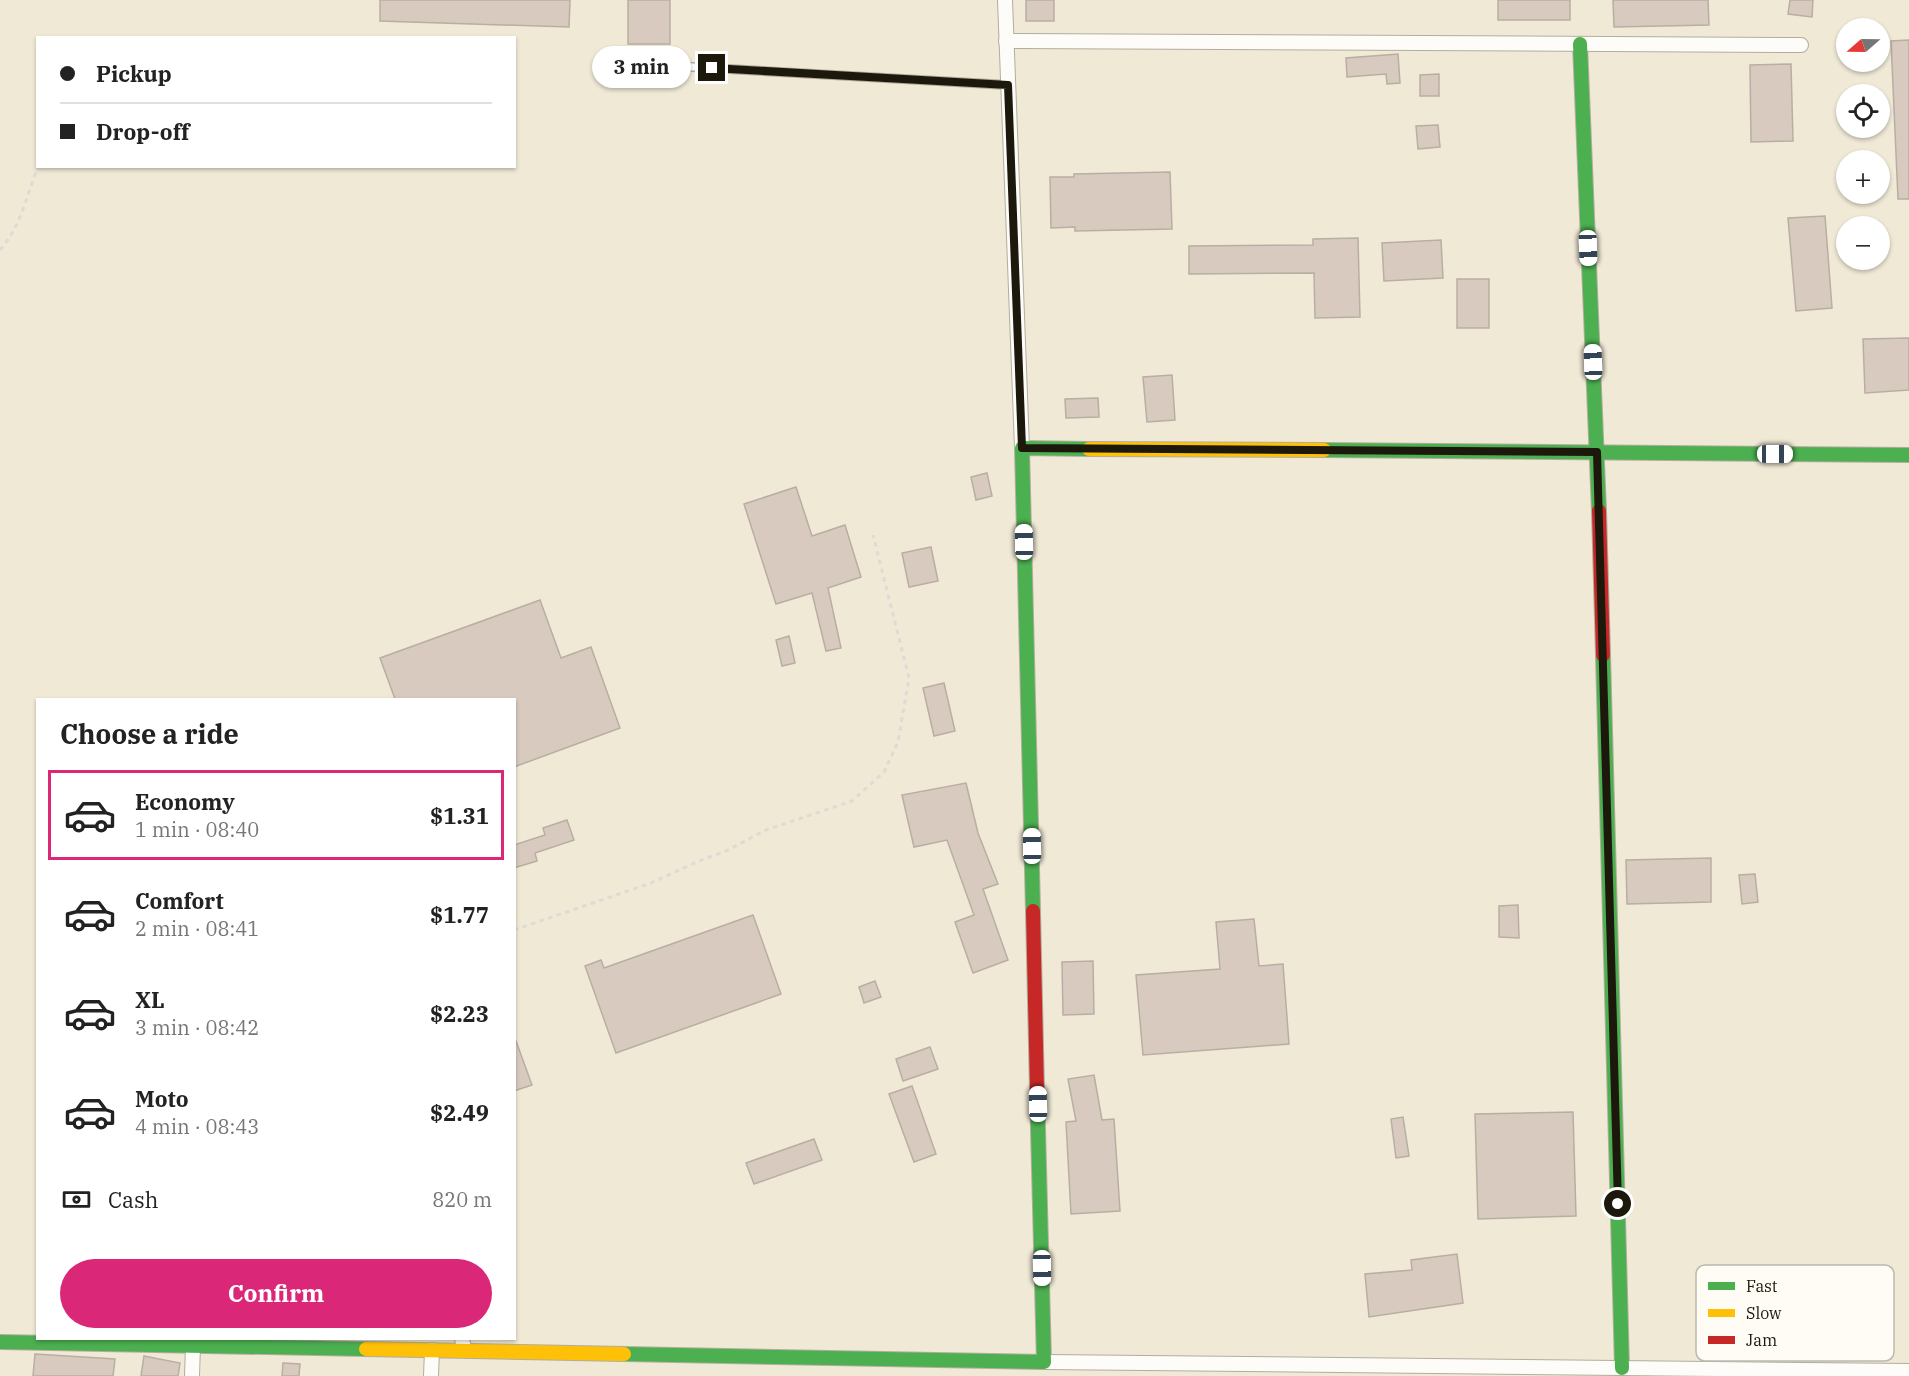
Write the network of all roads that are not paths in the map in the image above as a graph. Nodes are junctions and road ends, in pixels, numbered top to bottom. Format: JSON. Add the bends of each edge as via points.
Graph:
{"nodes":[{"id":1,"x":1005,"y":0,"type":"edge"},
{"id":2,"x":1006,"y":41,"type":"junction"},
{"id":3,"x":1580,"y":44,"type":"junction"},
{"id":4,"x":1801,"y":45,"type":"dead end"},
{"id":5,"x":622,"y":63,"type":"dead end"},
{"id":6,"x":1008,"y":85,"type":"junction"},
{"id":7,"x":1022,"y":448,"type":"junction"},
{"id":8,"x":1597,"y":452,"type":"junction"},
{"id":9,"x":1909,"y":455,"type":"edge"},
{"id":10,"x":0,"y":1342,"type":"edge"},
{"id":11,"x":463,"y":1344,"type":"edge"},
{"id":12,"x":193,"y":1345,"type":"junction"},
{"id":13,"x":432,"y":1350,"type":"junction"},
{"id":14,"x":1044,"y":1362,"type":"junction"},
{"id":15,"x":1623,"y":1368,"type":"junction"},
{"id":16,"x":1138,"y":1369,"type":"edge"},
{"id":17,"x":1909,"y":1371,"type":"edge"},
{"id":18,"x":192,"y":1376,"type":"edge"},
{"id":19,"x":431,"y":1376,"type":"edge"}],
"edges":[{"from":1,"to":2,"type":"street"},
{"from":2,"to":3,"type":"street"},
{"from":2,"to":6,"type":"street"},
{"from":3,"to":4,"type":"street"},
{"from":3,"to":8,"type":"street"},
{"from":5,"to":6,"type":"lane"},
{"from":6,"to":7,"type":"street"},
{"from":7,"to":8,"type":"street"},
{"from":7,"to":14,"type":"street"},
{"from":8,"to":9,"type":"street"},
{"from":8,"to":15,"type":"street"},
{"from":10,"to":12,"type":"street"},
{"from":11,"to":13,"type":"street"},
{"from":11,"to":14,"type":"street"},
{"from":12,"to":13,"type":"street"},
{"from":12,"to":18,"type":"street"},
{"from":13,"to":19,"type":"street"},
{"from":14,"to":16,"type":"street"},
{"from":15,"to":16,"type":"street"},
{"from":15,"to":17,"type":"street"}]}
